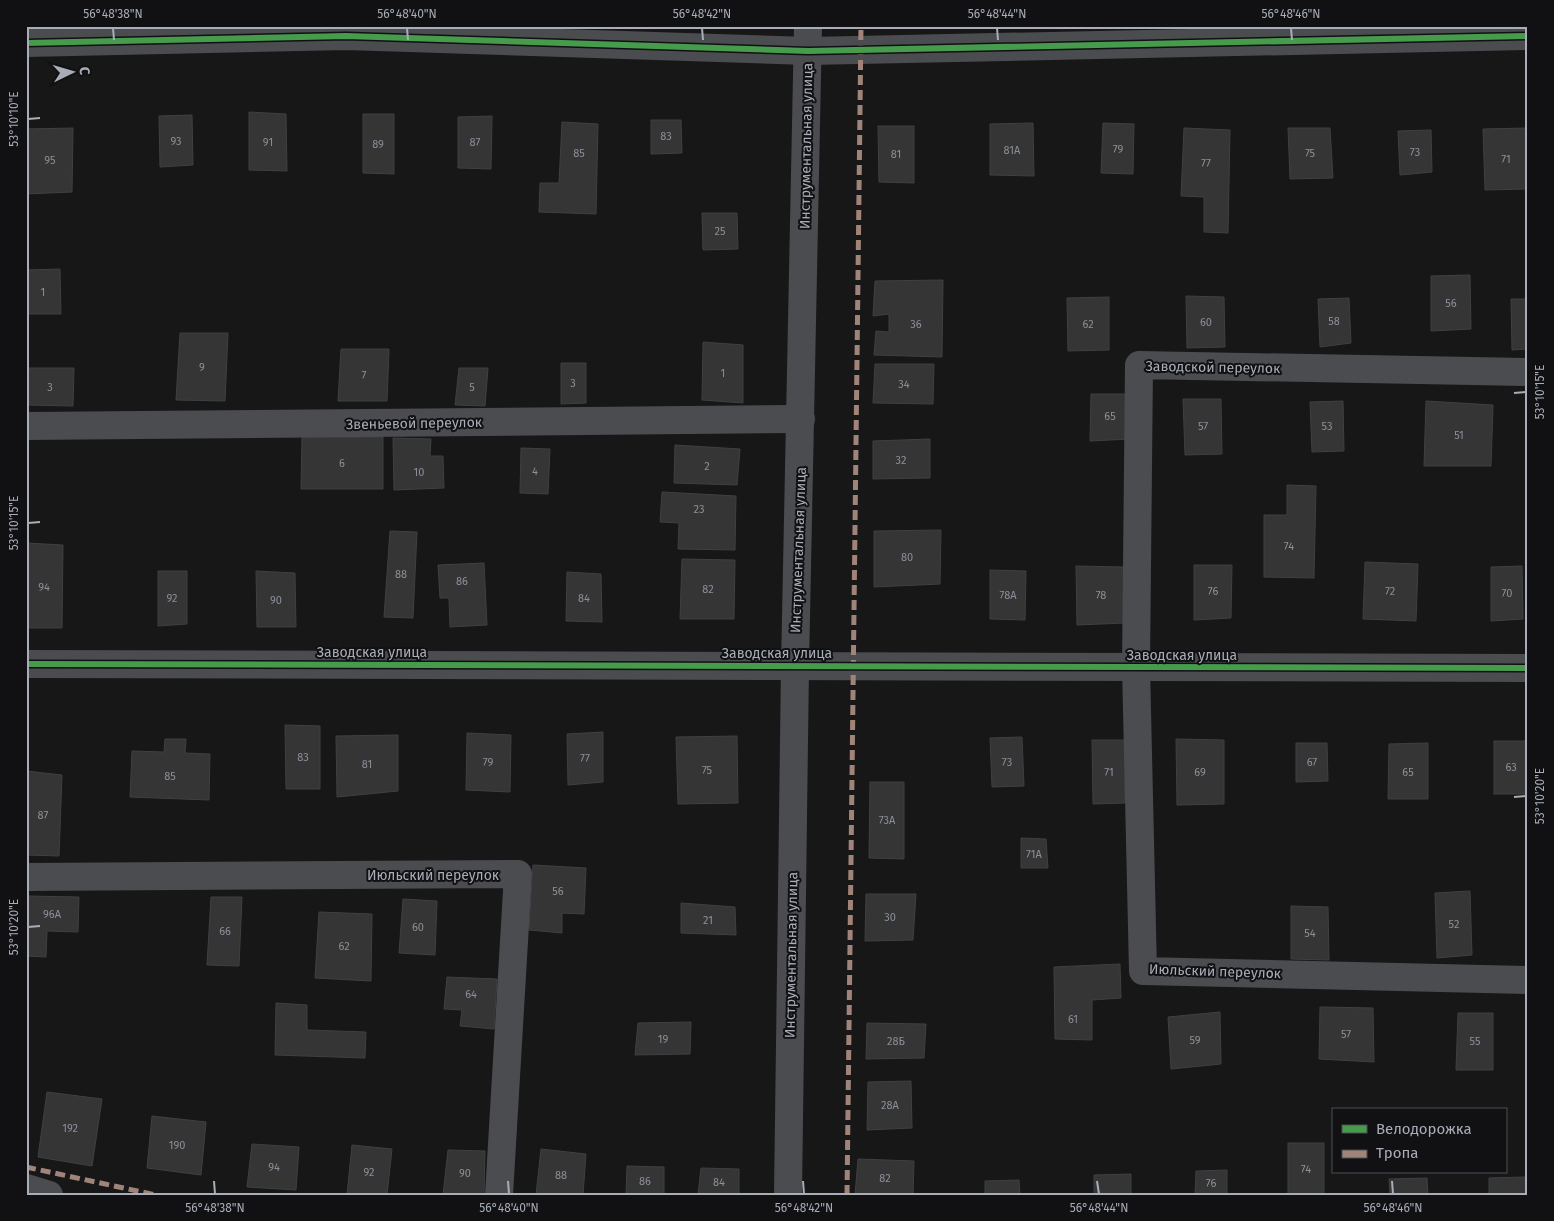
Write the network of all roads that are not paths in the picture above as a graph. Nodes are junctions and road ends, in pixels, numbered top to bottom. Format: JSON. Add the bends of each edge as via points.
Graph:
{"nodes":[{"id":1,"x":1528,"y":36,"type":"edge"},
{"id":2,"x":808,"y":38,"type":"edge"},
{"id":3,"x":26,"y":43,"type":"edge"},
{"id":4,"x":1528,"y":372,"type":"edge"},
{"id":5,"x":801,"y":419,"type":"junction"},
{"id":6,"x":26,"y":426,"type":"edge"},
{"id":7,"x":26,"y":664,"type":"edge"},
{"id":8,"x":794,"y":666,"type":"junction"},
{"id":9,"x":1136,"y":667,"type":"junction"},
{"id":10,"x":1528,"y":668,"type":"edge"},
{"id":11,"x":26,"y":877,"type":"edge"},
{"id":12,"x":1528,"y":980,"type":"edge"},
{"id":13,"x":26,"y":1188,"type":"edge"},
{"id":14,"x":49,"y":1195,"type":"edge"},
{"id":15,"x":499,"y":1195,"type":"edge"},
{"id":16,"x":788,"y":1195,"type":"edge"}],
"edges":[{"from":1,"to":2,"type":"street"},
{"from":2,"to":3,"type":"street","via":[[346,36]]},
{"from":2,"to":5,"type":"street","name":"Инструментальная улица"},
{"from":4,"to":9,"type":"street","name":"Заводской переулок","via":[[1140,365]]},
{"from":5,"to":6,"type":"street","name":"Звеньевой переулок"},
{"from":5,"to":8,"type":"street","name":"Инструментальная улица"},
{"from":7,"to":8,"type":"street","name":"Заводская улица"},
{"from":8,"to":9,"type":"street","name":"Заводская улица"},
{"from":8,"to":16,"type":"street","name":"Инструментальная улица"},
{"from":9,"to":10,"type":"street","name":"Заводская улица"},
{"from":9,"to":12,"type":"street","name":"Июльский переулок","via":[[1143,971]]},
{"from":11,"to":15,"type":"street","name":"Июльский переулок","via":[[518,874]]},
{"from":13,"to":14,"type":"street"}]}
